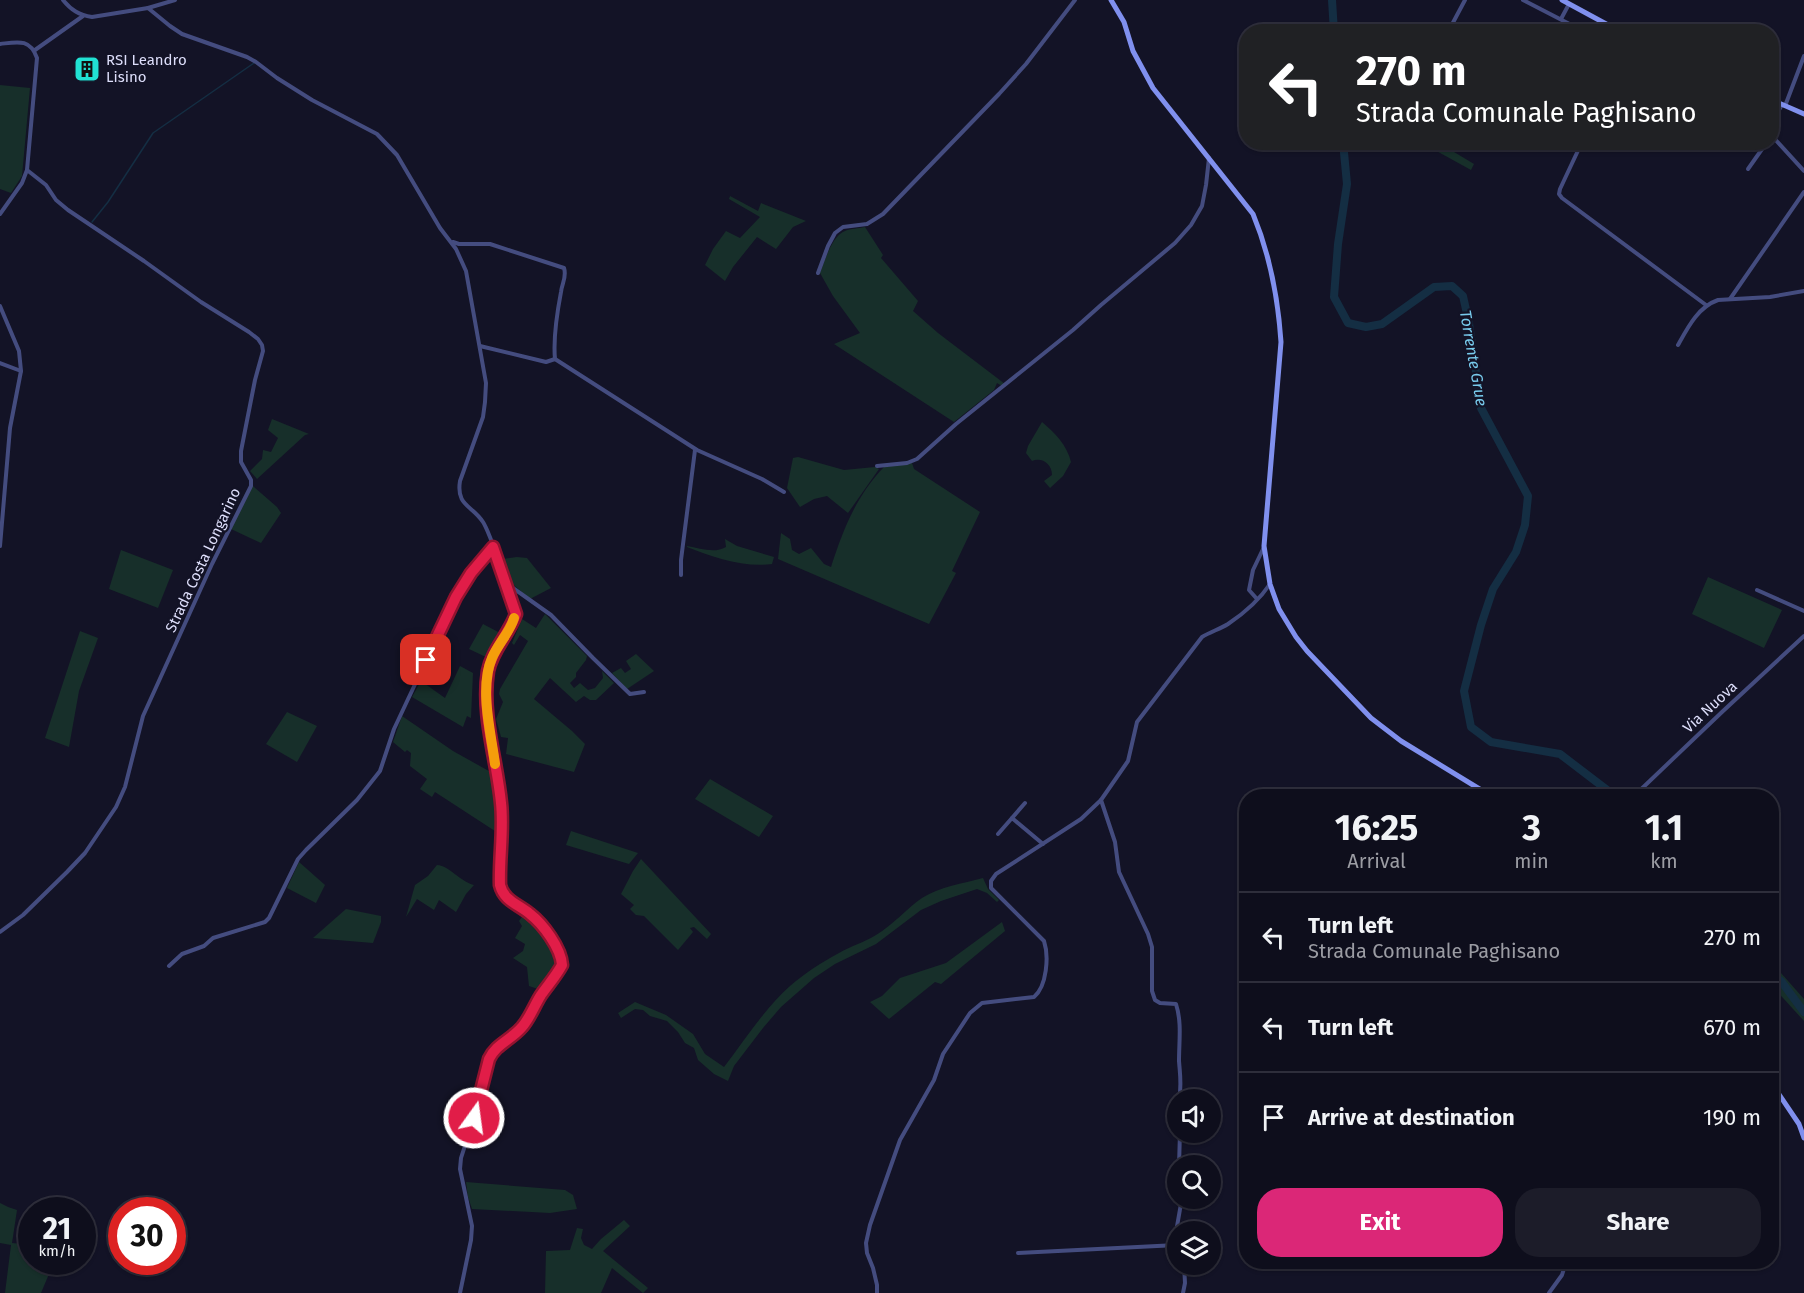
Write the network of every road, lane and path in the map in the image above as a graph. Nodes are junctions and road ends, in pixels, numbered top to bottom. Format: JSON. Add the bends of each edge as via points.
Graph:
{"nodes":[{"id":1,"x":63,"y":0,"type":"edge"},
{"id":2,"x":175,"y":0,"type":"edge"},
{"id":3,"x":1075,"y":0,"type":"edge"},
{"id":4,"x":1111,"y":0,"type":"edge"},
{"id":5,"x":1465,"y":0,"type":"edge"},
{"id":6,"x":1523,"y":0,"type":"edge"},
{"id":7,"x":1562,"y":0,"type":"edge"},
{"id":8,"x":1569,"y":4,"type":"junction"},
{"id":9,"x":148,"y":8,"type":"junction"},
{"id":10,"x":83,"y":16,"type":"junction"},
{"id":11,"x":1561,"y":19,"type":"junction"},
{"id":12,"x":1452,"y":24,"type":"edge"},
{"id":13,"x":1570,"y":24,"type":"edge"},
{"id":14,"x":1607,"y":24,"type":"edge"},
{"id":15,"x":0,"y":44,"type":"edge"},
{"id":16,"x":34,"y":50,"type":"junction"},
{"id":17,"x":1804,"y":58,"type":"edge"},
{"id":18,"x":1779,"y":103,"type":"edge"},
{"id":19,"x":1784,"y":105,"type":"junction"},
{"id":20,"x":1779,"y":112,"type":"edge"},
{"id":21,"x":1804,"y":114,"type":"edge"},
{"id":22,"x":1779,"y":144,"type":"edge"},
{"id":23,"x":1578,"y":150,"type":"edge"},
{"id":24,"x":1761,"y":150,"type":"edge"},
{"id":25,"x":1209,"y":157,"type":"junction"},
{"id":26,"x":1748,"y":169,"type":"dead end"},
{"id":27,"x":27,"y":170,"type":"junction"},
{"id":28,"x":1804,"y":171,"type":"edge"},
{"id":29,"x":1804,"y":192,"type":"edge"},
{"id":30,"x":0,"y":214,"type":"edge"},
{"id":31,"x":452,"y":242,"type":"junction"},
{"id":32,"x":818,"y":273,"type":"dead end"},
{"id":33,"x":1804,"y":291,"type":"edge"},
{"id":34,"x":1730,"y":299,"type":"junction"},
{"id":35,"x":1706,"y":305,"type":"junction"},
{"id":36,"x":0,"y":306,"type":"edge"},
{"id":37,"x":1678,"y":345,"type":"dead end"},
{"id":38,"x":480,"y":346,"type":"junction"},
{"id":39,"x":555,"y":359,"type":"junction"},
{"id":40,"x":0,"y":363,"type":"edge"},
{"id":41,"x":21,"y":371,"type":"junction"},
{"id":42,"x":695,"y":450,"type":"junction"},
{"id":43,"x":877,"y":465,"type":"dead end"},
{"id":44,"x":784,"y":492,"type":"dead end"},
{"id":45,"x":0,"y":546,"type":"edge"},
{"id":46,"x":1264,"y":546,"type":"junction"},
{"id":47,"x":493,"y":547,"type":"junction"},
{"id":48,"x":681,"y":575,"type":"dead end"},
{"id":49,"x":506,"y":582,"type":"junction"},
{"id":50,"x":1270,"y":584,"type":"junction"},
{"id":51,"x":1757,"y":590,"type":"dead end"},
{"id":52,"x":1257,"y":599,"type":"junction"},
{"id":53,"x":1804,"y":611,"type":"edge"},
{"id":54,"x":1804,"y":636,"type":"edge"},
{"id":55,"x":644,"y":692,"type":"dead end"},
{"id":56,"x":1480,"y":789,"type":"edge"},
{"id":57,"x":1641,"y":789,"type":"edge"},
{"id":58,"x":1101,"y":800,"type":"junction"},
{"id":59,"x":1025,"y":803,"type":"dead end"},
{"id":60,"x":1012,"y":818,"type":"junction"},
{"id":61,"x":998,"y":834,"type":"dead end"},
{"id":62,"x":1044,"y":844,"type":"junction"},
{"id":63,"x":0,"y":932,"type":"edge"},
{"id":64,"x":169,"y":966,"type":"dead end"},
{"id":65,"x":1181,"y":1089,"type":"edge"},
{"id":66,"x":1779,"y":1094,"type":"edge"},
{"id":67,"x":1804,"y":1138,"type":"edge"},
{"id":68,"x":1167,"y":1246,"type":"edge"},
{"id":69,"x":1018,"y":1253,"type":"dead end"},
{"id":70,"x":1564,"y":1269,"type":"edge"},
{"id":71,"x":1186,"y":1275,"type":"edge"},
{"id":72,"x":460,"y":1293,"type":"edge"},
{"id":73,"x":877,"y":1293,"type":"edge"},
{"id":74,"x":1183,"y":1293,"type":"edge"},
{"id":75,"x":1549,"y":1293,"type":"edge"}],
"edges":[{"from":1,"to":10,"type":"street"},
{"from":2,"to":9,"type":"street"},
{"from":3,"to":32,"type":"street","via":[[1026,64],[883,214],[867,224],[843,227],[835,233]]},
{"from":4,"to":25,"type":"main road","via":[[1143,72]]},
{"from":5,"to":12,"type":"street"},
{"from":6,"to":11,"type":"street"},
{"from":7,"to":8,"type":"main road"},
{"from":8,"to":11,"type":"street"},
{"from":8,"to":14,"type":"main road"},
{"from":9,"to":10,"type":"street"},
{"from":9,"to":31,"type":"street","via":[[182,34],[246,57],[312,100],[377,134],[398,155]]},
{"from":10,"to":16,"type":"street"},
{"from":11,"to":13,"type":"street"},
{"from":15,"to":16,"type":"street","via":[[19,42]]},
{"from":16,"to":27,"type":"street","via":[[37,58]]},
{"from":17,"to":19,"type":"street"},
{"from":18,"to":19,"type":"main road"},
{"from":19,"to":20,"type":"street"},
{"from":19,"to":21,"type":"main road"},
{"from":22,"to":28,"type":"street"},
{"from":23,"to":35,"type":"street","via":[[1560,189],[1562,198]]},
{"from":24,"to":26,"type":"street"},
{"from":25,"to":43,"type":"street","via":[[1202,206],[1175,243],[917,459]]},
{"from":25,"to":46,"type":"main road","via":[[1253,214],[1270,265],[1279,317],[1280,358]]},
{"from":27,"to":30,"type":"street"},
{"from":27,"to":63,"type":"street","name":"Strada Costa Longarino","via":[[68,210],[249,332],[258,339],[263,351],[241,452],[251,486],[142,716],[121,797],[85,853],[23,915]]},
{"from":29,"to":34,"type":"street"},
{"from":31,"to":38,"type":"street","via":[[466,271]]},
{"from":31,"to":39,"type":"street","via":[[490,244],[564,268]]},
{"from":33,"to":34,"type":"street"},
{"from":34,"to":35,"type":"street"},
{"from":35,"to":37,"type":"street"},
{"from":36,"to":41,"type":"street","via":[[19,351]]},
{"from":38,"to":39,"type":"street","via":[[546,362]]},
{"from":38,"to":47,"type":"street","via":[[486,383],[483,417],[458,491],[460,499],[483,522]]},
{"from":39,"to":42,"type":"street"},
{"from":40,"to":41,"type":"street"},
{"from":41,"to":45,"type":"street","via":[[10,428]]},
{"from":42,"to":44,"type":"street"},
{"from":42,"to":48,"type":"street"},
{"from":46,"to":50,"type":"main road"},
{"from":46,"to":52,"type":"street","via":[[1249,590]]},
{"from":47,"to":49,"type":"street"},
{"from":47,"to":64,"type":"street","via":[[456,597],[394,729],[376,778],[306,850],[269,918],[213,938],[182,954]]},
{"from":49,"to":55,"type":"street","via":[[551,615],[630,694]]},
{"from":49,"to":72,"type":"street","via":[[516,614],[491,660],[486,687],[502,804],[500,885],[504,897],[541,924],[560,952],[562,965],[524,1025],[499,1044],[489,1059],[461,1158],[472,1226]]},
{"from":50,"to":52,"type":"street"},
{"from":50,"to":56,"type":"main road","via":[[1296,637],[1371,718]]},
{"from":51,"to":53,"type":"street"},
{"from":52,"to":58,"type":"street","via":[[1226,625],[1202,637],[1137,722],[1128,762]]},
{"from":54,"to":57,"type":"street","name":"Via Nuova"},
{"from":58,"to":62,"type":"street"},
{"from":58,"to":65,"type":"street","via":[[1115,842],[1119,872],[1152,947],[1155,1000],[1176,1004],[1179,1013]]},
{"from":59,"to":60,"type":"street"},
{"from":60,"to":61,"type":"street"},
{"from":60,"to":62,"type":"street"},
{"from":62,"to":73,"type":"street","via":[[991,881],[991,888],[1044,941],[1048,952],[1043,985],[1035,997],[982,1003],[970,1013],[943,1054],[934,1080],[900,1140],[870,1225],[867,1253]]},
{"from":66,"to":67,"type":"main road"},
{"from":68,"to":69,"type":"street"},
{"from":70,"to":75,"type":"street"},
{"from":71,"to":74,"type":"street"}]}
